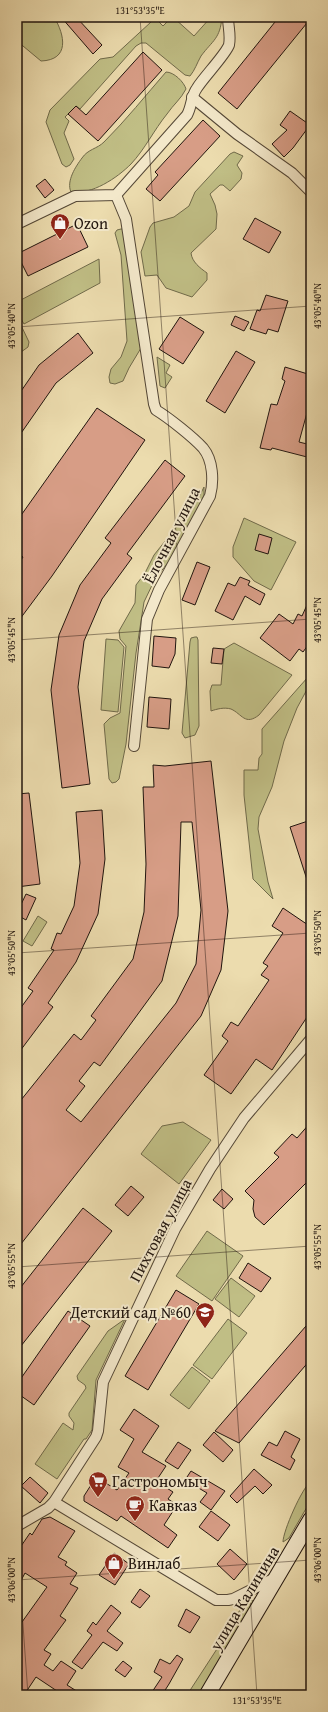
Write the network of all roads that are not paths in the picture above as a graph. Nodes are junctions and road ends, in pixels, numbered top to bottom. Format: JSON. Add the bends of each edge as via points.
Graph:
{"nodes":[{"id":1,"x":228,"y":17,"type":"edge"},
{"id":2,"x":192,"y":97,"type":"junction"},
{"id":3,"x":311,"y":192,"type":"edge"},
{"id":4,"x":116,"y":195,"type":"junction"},
{"id":5,"x":17,"y":224,"type":"edge"},
{"id":6,"x":134,"y":746,"type":"dead end"},
{"id":7,"x":311,"y":1039,"type":"edge"},
{"id":8,"x":54,"y":1502,"type":"junction"},
{"id":9,"x":311,"y":1519,"type":"edge"},
{"id":10,"x":17,"y":1526,"type":"edge"},
{"id":11,"x":275,"y":1578,"type":"junction"},
{"id":12,"x":207,"y":1695,"type":"edge"}],
"edges":[{"from":1,"to":2,"type":"street","via":[[229,46]]},
{"from":2,"to":3,"type":"street","via":[[237,134],[292,173]]},
{"from":2,"to":4,"type":"street","via":[[188,114]]},
{"from":4,"to":5,"type":"street","via":[[75,196]]},
{"from":4,"to":6,"type":"street","name":"Ёлочная улица","via":[[126,218],[154,404],[156,410],[202,447],[210,462],[213,486],[146,619]]},
{"from":7,"to":8,"type":"street","name":"Пихтовая улица","via":[[244,1118],[175,1229],[103,1382],[96,1437]]},
{"from":8,"to":10,"type":"street","name":"Пихтовая улица"},
{"from":8,"to":11,"type":"street","via":[[216,1600],[233,1599]]},
{"from":9,"to":11,"type":"main road","name":"улица Калинина"},
{"from":11,"to":12,"type":"main road","name":"улица Калинина"}]}
